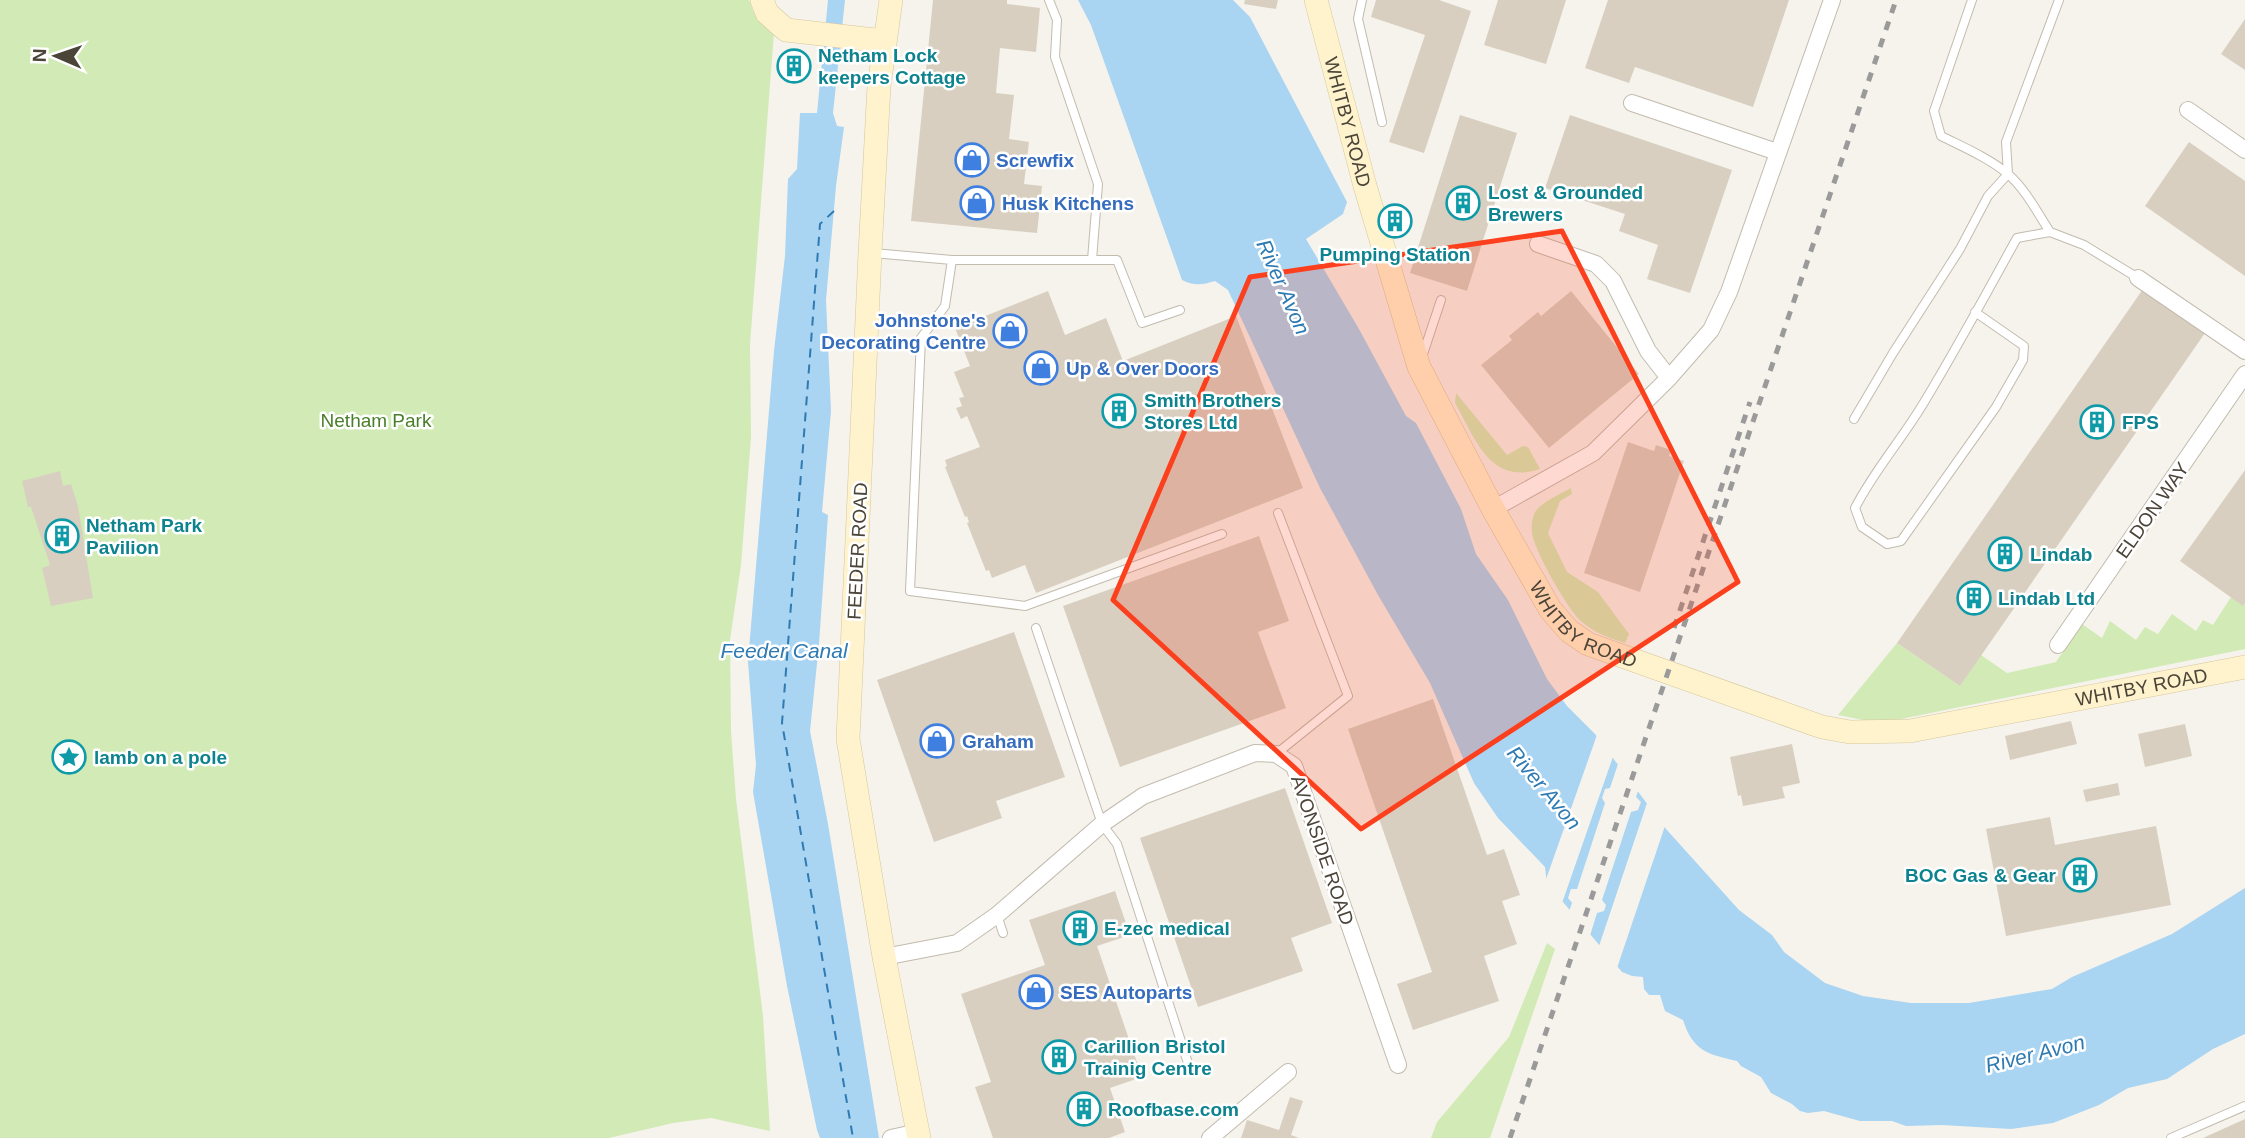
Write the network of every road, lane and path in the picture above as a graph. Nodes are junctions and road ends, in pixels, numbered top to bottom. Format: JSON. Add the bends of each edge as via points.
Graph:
{"nodes":[{"id":1,"x":762,"y":0,"type":"edge"},
{"id":2,"x":891,"y":0,"type":"edge"},
{"id":3,"x":1049,"y":0,"type":"edge"},
{"id":4,"x":1316,"y":0,"type":"edge"},
{"id":5,"x":1363,"y":0,"type":"edge"},
{"id":6,"x":1832,"y":0,"type":"edge"},
{"id":7,"x":1972,"y":0,"type":"edge"},
{"id":8,"x":2059,"y":0,"type":"edge"},
{"id":9,"x":884,"y":41,"type":"junction"},
{"id":10,"x":1632,"y":103,"type":"dead end"},
{"id":11,"x":2188,"y":110,"type":"dead end"},
{"id":12,"x":1382,"y":122,"type":"dead end"},
{"id":13,"x":2245,"y":150,"type":"edge"},
{"id":14,"x":1777,"y":152,"type":"junction"},
{"id":15,"x":2008,"y":174,"type":"junction"},
{"id":16,"x":2050,"y":232,"type":"junction"},
{"id":17,"x":1538,"y":244,"type":"dead end"},
{"id":18,"x":870,"y":253,"type":"junction"},
{"id":19,"x":952,"y":260,"type":"junction"},
{"id":20,"x":1092,"y":260,"type":"junction"},
{"id":21,"x":2138,"y":278,"type":"joint"},
{"id":22,"x":1441,"y":300,"type":"dead end"},
{"id":23,"x":1180,"y":310,"type":"dead end"},
{"id":24,"x":1975,"y":312,"type":"junction"},
{"id":25,"x":2245,"y":351,"type":"edge"},
{"id":26,"x":1419,"y":367,"type":"junction"},
{"id":27,"x":2245,"y":374,"type":"edge"},
{"id":28,"x":1670,"y":378,"type":"junction"},
{"id":29,"x":1854,"y":419,"type":"dead end"},
{"id":30,"x":1493,"y":509,"type":"junction"},
{"id":31,"x":1278,"y":513,"type":"dead end"},
{"id":32,"x":1222,"y":534,"type":"dead end"},
{"id":33,"x":1036,"y":628,"type":"dead end"},
{"id":34,"x":2058,"y":645,"type":"dead end"},
{"id":35,"x":2245,"y":667,"type":"edge"},
{"id":36,"x":1276,"y":754,"type":"junction"},
{"id":37,"x":1102,"y":824,"type":"junction"},
{"id":38,"x":997,"y":915,"type":"junction"},
{"id":39,"x":1003,"y":933,"type":"dead end"},
{"id":40,"x":884,"y":957,"type":"junction"},
{"id":41,"x":1188,"y":1063,"type":"dead end"},
{"id":42,"x":1398,"y":1065,"type":"dead end"},
{"id":43,"x":1288,"y":1072,"type":"dead end"},
{"id":44,"x":2245,"y":1106,"type":"edge"},
{"id":45,"x":918,"y":1135,"type":"edge"},
{"id":46,"x":891,"y":1138,"type":"edge"},
{"id":47,"x":1210,"y":1138,"type":"edge"},
{"id":48,"x":2171,"y":1138,"type":"edge"}],
"edges":[{"from":1,"to":9,"type":"street","via":[[767,13],[786,30]]},
{"from":2,"to":9,"type":"street","name":"FEEDER ROAD"},
{"from":3,"to":20,"type":"lane","via":[[1057,20],[1055,57],[1098,184]]},
{"from":4,"to":26,"type":"street","name":"WHITBY ROAD","via":[[1368,199]]},
{"from":5,"to":12,"type":"lane","via":[[1358,19]]},
{"from":6,"to":14,"type":"street"},
{"from":7,"to":15,"type":"lane","via":[[1934,111],[1941,136]]},
{"from":8,"to":15,"type":"lane","via":[[2006,142]]},
{"from":9,"to":18,"type":"street","name":"FEEDER ROAD"},
{"from":10,"to":14,"type":"street"},
{"from":11,"to":13,"type":"street"},
{"from":14,"to":28,"type":"street","via":[[1712,331]]},
{"from":15,"to":16,"type":"lane"},
{"from":15,"to":29,"type":"lane","via":[[1988,196]]},
{"from":16,"to":21,"type":"lane","via":[[2084,245]]},
{"from":16,"to":24,"type":"lane","via":[[2017,239]]},
{"from":17,"to":28,"type":"street","via":[[1596,264],[1613,281],[1648,351]]},
{"from":18,"to":19,"type":"lane"},
{"from":18,"to":40,"type":"street","name":"FEEDER ROAD","via":[[848,739]]},
{"from":19,"to":20,"type":"lane"},
{"from":19,"to":32,"type":"lane","via":[[945,306],[921,338],[910,591],[1025,606]]},
{"from":20,"to":23,"type":"lane","via":[[1117,260],[1142,323]]},
{"from":21,"to":25,"type":"street"},
{"from":22,"to":26,"type":"lane"},
{"from":24,"to":24,"type":"lane","via":[[1925,401],[1855,508],[1862,527],[1886,544],[1901,541],[1996,407],[2023,360],[2024,345]]},
{"from":26,"to":30,"type":"street","name":"WHITBY ROAD"},
{"from":27,"to":34,"type":"street","name":"ELDON WAY"},
{"from":28,"to":30,"type":"street","via":[[1593,453]]},
{"from":30,"to":35,"type":"street","name":"WHITBY ROAD","via":[[1550,609],[1588,644],[1822,727],[1850,732],[1910,731]]},
{"from":31,"to":36,"type":"lane","via":[[1349,696]]},
{"from":33,"to":37,"type":"lane"},
{"from":36,"to":37,"type":"street","name":"AVONSIDE ROAD","via":[[1255,753],[1143,796]]},
{"from":36,"to":42,"type":"street","name":"AVONSIDE ROAD","via":[[1294,766]]},
{"from":37,"to":38,"type":"street","name":"AVONSIDE ROAD"},
{"from":37,"to":41,"type":"lane","via":[[1117,844]]},
{"from":38,"to":39,"type":"lane"},
{"from":38,"to":40,"type":"street","name":"AVONSIDE ROAD","via":[[957,943]]},
{"from":40,"to":45,"type":"street","name":"FEEDER ROAD"},
{"from":43,"to":47,"type":"street"},
{"from":44,"to":48,"type":"lane"},
{"from":45,"to":46,"type":"street"}]}
